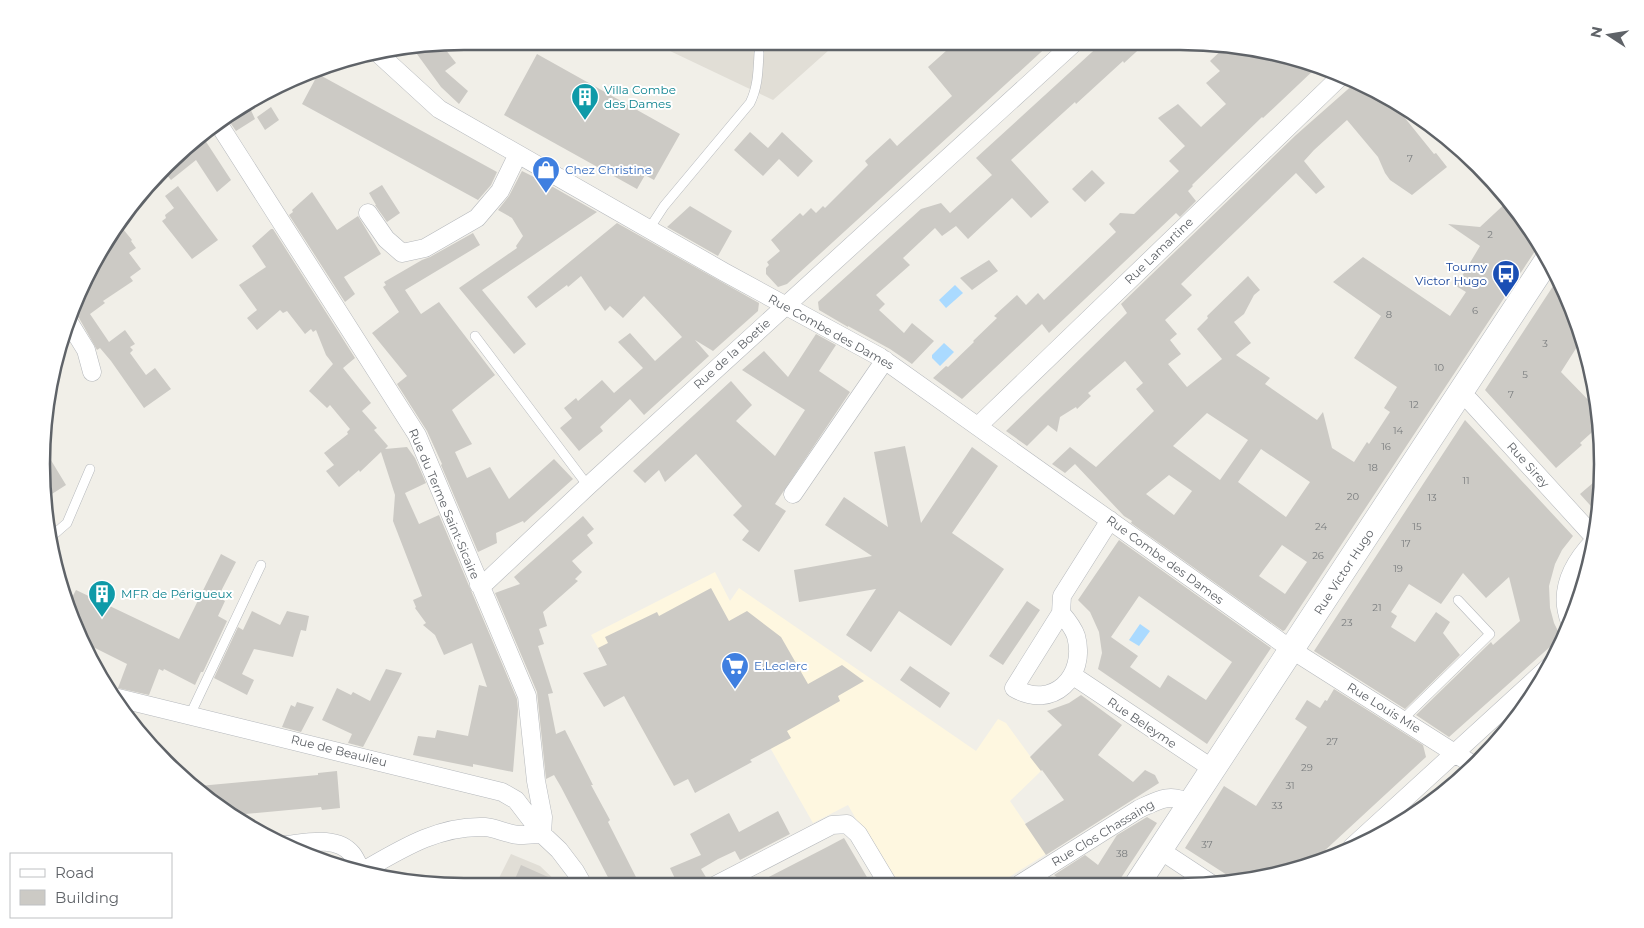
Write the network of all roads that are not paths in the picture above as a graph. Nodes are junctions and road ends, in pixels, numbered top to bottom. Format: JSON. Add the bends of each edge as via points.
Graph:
{"nodes":[{"id":1,"x":1066,"y":50,"type":"edge"},
{"id":2,"x":759,"y":53,"type":"dead end"},
{"id":3,"x":383,"y":58,"type":"edge"},
{"id":4,"x":1335,"y":81,"type":"edge"},
{"id":5,"x":222,"y":129,"type":"edge"},
{"id":6,"x":518,"y":154,"type":"junction"},
{"id":7,"x":368,"y":214,"type":"dead end"},
{"id":8,"x":649,"y":229,"type":"junction"},
{"id":9,"x":1543,"y":266,"type":"edge"},
{"id":10,"x":785,"y":305,"type":"junction"},
{"id":11,"x":73,"y":329,"type":"edge"},
{"id":12,"x":475,"y":336,"type":"dead end"},
{"id":13,"x":885,"y":360,"type":"junction"},
{"id":14,"x":92,"y":372,"type":"dead end"},
{"id":15,"x":1460,"y":393,"type":"junction"},
{"id":16,"x":978,"y":426,"type":"junction"},
{"id":17,"x":90,"y":469,"type":"dead end"},
{"id":18,"x":588,"y":486,"type":"junction"},
{"id":19,"x":793,"y":494,"type":"dead end"},
{"id":20,"x":1110,"y":520,"type":"junction"},
{"id":21,"x":56,"y":532,"type":"edge"},
{"id":22,"x":1588,"y":533,"type":"edge"},
{"id":23,"x":1584,"y":553,"type":"edge"},
{"id":24,"x":261,"y":565,"type":"dead end"},
{"id":25,"x":479,"y":585,"type":"junction"},
{"id":26,"x":1458,"y":600,"type":"dead end"},
{"id":27,"x":1567,"y":609,"type":"edge"},
{"id":28,"x":1061,"y":613,"type":"junction"},
{"id":29,"x":1292,"y":650,"type":"junction"},
{"id":30,"x":1072,"y":675,"type":"junction"},
{"id":31,"x":1532,"y":682,"type":"edge"},
{"id":32,"x":124,"y":699,"type":"edge"},
{"id":33,"x":190,"y":715,"type":"junction"},
{"id":34,"x":1402,"y":720,"type":"junction"},
{"id":35,"x":1454,"y":752,"type":"junction"},
{"id":36,"x":1468,"y":761,"type":"edge"},
{"id":37,"x":1213,"y":769,"type":"junction"},
{"id":38,"x":1190,"y":804,"type":"junction"},
{"id":39,"x":1367,"y":833,"type":"edge"},
{"id":40,"x":542,"y":834,"type":"junction"},
{"id":41,"x":301,"y":844,"type":"edge"},
{"id":42,"x":1160,"y":850,"type":"junction"},
{"id":43,"x":358,"y":864,"type":"edge"},
{"id":44,"x":369,"y":867,"type":"edge"},
{"id":45,"x":1201,"y":877,"type":"edge"},
{"id":46,"x":579,"y":878,"type":"edge"},
{"id":47,"x":730,"y":878,"type":"edge"},
{"id":48,"x":884,"y":878,"type":"edge"},
{"id":49,"x":1030,"y":878,"type":"edge"},
{"id":50,"x":1142,"y":878,"type":"edge"}],
"edges":[{"from":1,"to":10,"type":"street","name":"Rue de la Boetie"},
{"from":2,"to":8,"type":"lane","via":[[758,76],[750,103],[664,206]]},
{"from":3,"to":6,"type":"street","name":"Rue Combe des Dames","via":[[439,108]]},
{"from":4,"to":16,"type":"street","name":"Rue Lamartine"},
{"from":5,"to":25,"type":"street","name":"Rue du Terme Saint-Sicaire","via":[[418,435]]},
{"from":6,"to":7,"type":"street","via":[[500,191],[477,218],[425,248],[402,253],[386,239]]},
{"from":6,"to":8,"type":"street","name":"Rue Combe des Dames"},
{"from":8,"to":10,"type":"street","name":"Rue Combe des Dames"},
{"from":9,"to":15,"type":"main road","name":"Rue Victor Hugo"},
{"from":10,"to":13,"type":"street","name":"Rue Combe des Dames"},
{"from":10,"to":18,"type":"street","name":"Rue de la Boetie"},
{"from":11,"to":14,"type":"street","via":[[86,350]]},
{"from":12,"to":18,"type":"lane"},
{"from":13,"to":16,"type":"street","name":"Rue Combe des Dames"},
{"from":13,"to":19,"type":"street"},
{"from":15,"to":22,"type":"street","name":"Rue Sirey"},
{"from":15,"to":29,"type":"main road","name":"Rue Victor Hugo"},
{"from":16,"to":20,"type":"street","name":"Rue Combe des Dames"},
{"from":17,"to":21,"type":"lane","via":[[67,523]]},
{"from":18,"to":25,"type":"street","name":"Rue de la Boetie","via":[[485,583]]},
{"from":20,"to":28,"type":"street","via":[[1062,596]]},
{"from":20,"to":29,"type":"street","name":"Rue Combe des Dames"},
{"from":23,"to":27,"type":"street","via":[[1566,587]]},
{"from":24,"to":33,"type":"lane"},
{"from":25,"to":40,"type":"street","name":"Rue du Terme Saint-Sicaire","via":[[527,696],[536,781],[544,816]]},
{"from":26,"to":34,"type":"lane","via":[[1490,634]]},
{"from":28,"to":30,"type":"street","via":[[1076,634],[1077,664]]},
{"from":28,"to":30,"type":"street","via":[[1014,688],[1024,694],[1047,695],[1066,685]]},
{"from":29,"to":34,"type":"street","name":"Rue Louis Mie"},
{"from":29,"to":37,"type":"main road","name":"Rue Victor Hugo"},
{"from":30,"to":37,"type":"street","name":"Rue Beleyme"},
{"from":31,"to":35,"type":"street"},
{"from":32,"to":33,"type":"street","name":"Rue de Beaulieu"},
{"from":33,"to":40,"type":"street","name":"Rue de Beaulieu","via":[[502,792],[516,800]]},
{"from":34,"to":35,"type":"street","name":"Rue Louis Mie"},
{"from":35,"to":36,"type":"street","name":"Rue Louis Mie"},
{"from":35,"to":39,"type":"street"},
{"from":37,"to":38,"type":"main road","name":"Rue Victor Hugo"},
{"from":38,"to":42,"type":"main road","name":"Rue Victor Hugo"},
{"from":38,"to":49,"type":"street","name":"Rue Clos Chassaing","via":[[1181,798],[1158,800]]},
{"from":40,"to":44,"type":"street","via":[[519,835],[486,827],[456,828],[432,835]]},
{"from":40,"to":46,"type":"street","via":[[559,850]]},
{"from":41,"to":43,"type":"street","via":[[340,844]]},
{"from":42,"to":45,"type":"street"},
{"from":42,"to":50,"type":"main road","name":"Rue Victor Hugo"},
{"from":47,"to":48,"type":"street","via":[[832,826],[847,824],[858,834]]}]}
